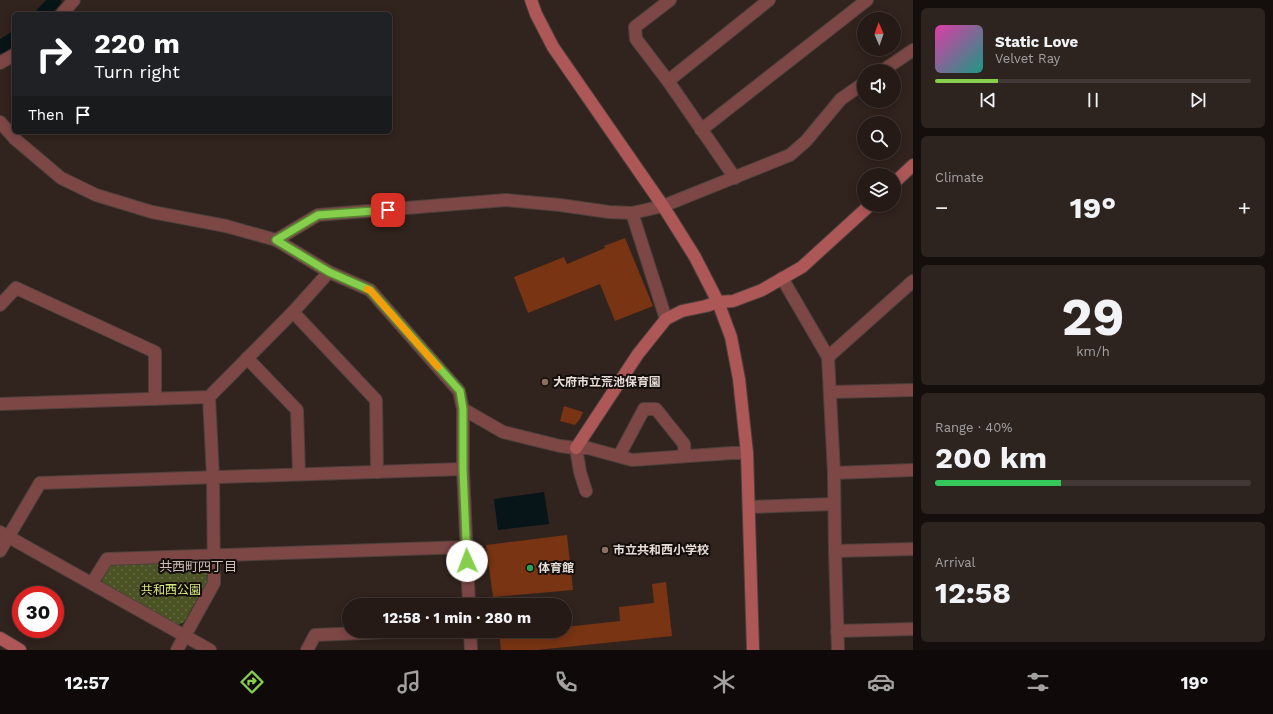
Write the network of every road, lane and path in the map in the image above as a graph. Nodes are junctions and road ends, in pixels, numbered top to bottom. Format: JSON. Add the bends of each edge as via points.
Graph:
{"nodes":[{"id":1,"x":74,"y":0,"type":"edge"},
{"id":2,"x":531,"y":0,"type":"edge"},
{"id":3,"x":670,"y":0,"type":"edge"},
{"id":4,"x":769,"y":0,"type":"edge"},
{"id":5,"x":868,"y":0,"type":"edge"},
{"id":6,"x":64,"y":12,"type":"edge"},
{"id":7,"x":913,"y":50,"type":"edge"},
{"id":8,"x":12,"y":56,"type":"edge"},
{"id":9,"x":0,"y":63,"type":"edge"},
{"id":10,"x":892,"y":64,"type":"edge"},
{"id":11,"x":668,"y":80,"type":"junction"},
{"id":12,"x":857,"y":88,"type":"edge"},
{"id":13,"x":0,"y":122,"type":"edge"},
{"id":14,"x":701,"y":130,"type":"junction"},
{"id":15,"x":913,"y":165,"type":"edge"},
{"id":16,"x":901,"y":176,"type":"edge"},
{"id":17,"x":735,"y":178,"type":"junction"},
{"id":18,"x":663,"y":206,"type":"junction"},
{"id":19,"x":862,"y":212,"type":"edge"},
{"id":20,"x":632,"y":213,"type":"junction"},
{"id":21,"x":276,"y":240,"type":"junction"},
{"id":22,"x":329,"y":272,"type":"junction"},
{"id":23,"x":782,"y":278,"type":"junction"},
{"id":24,"x":912,"y":285,"type":"edge"},
{"id":25,"x":718,"y":302,"type":"junction"},
{"id":26,"x":0,"y":305,"type":"edge"},
{"id":27,"x":294,"y":312,"type":"junction"},
{"id":28,"x":666,"y":319,"type":"junction"},
{"id":29,"x":828,"y":357,"type":"junction"},
{"id":30,"x":247,"y":358,"type":"junction"},
{"id":31,"x":913,"y":390,"type":"edge"},
{"id":32,"x":830,"y":392,"type":"junction"},
{"id":33,"x":209,"y":397,"type":"junction"},
{"id":34,"x":155,"y":399,"type":"junction"},
{"id":35,"x":0,"y":404,"type":"edge"},
{"id":36,"x":463,"y":409,"type":"junction"},
{"id":37,"x":576,"y":448,"type":"junction"},
{"id":38,"x":747,"y":453,"type":"junction"},
{"id":39,"x":619,"y":456,"type":"junction"},
{"id":40,"x":685,"y":456,"type":"junction"},
{"id":41,"x":463,"y":469,"type":"junction"},
{"id":42,"x":913,"y":470,"type":"edge"},
{"id":43,"x":377,"y":472,"type":"junction"},
{"id":44,"x":834,"y":473,"type":"junction"},
{"id":45,"x":299,"y":474,"type":"junction"},
{"id":46,"x":213,"y":477,"type":"junction"},
{"id":47,"x":586,"y":491,"type":"dead end"},
{"id":48,"x":834,"y":504,"type":"junction"},
{"id":49,"x":749,"y":507,"type":"junction"},
{"id":50,"x":4,"y":534,"type":"edge"},
{"id":51,"x":466,"y":547,"type":"junction"},
{"id":52,"x":913,"y":549,"type":"edge"},
{"id":53,"x":835,"y":550,"type":"junction"},
{"id":54,"x":0,"y":551,"type":"edge"},
{"id":55,"x":215,"y":554,"type":"junction"},
{"id":56,"x":92,"y":583,"type":"junction"},
{"id":57,"x":469,"y":598,"type":"edge"},
{"id":58,"x":913,"y":629,"type":"edge"},
{"id":59,"x":837,"y":631,"type":"junction"},
{"id":60,"x":342,"y":634,"type":"edge"},
{"id":61,"x":185,"y":637,"type":"junction"},
{"id":62,"x":0,"y":638,"type":"edge"},
{"id":63,"x":470,"y":638,"type":"edge"},
{"id":64,"x":20,"y":650,"type":"edge"},
{"id":65,"x":177,"y":650,"type":"edge"},
{"id":66,"x":210,"y":650,"type":"edge"},
{"id":67,"x":307,"y":650,"type":"edge"},
{"id":68,"x":471,"y":650,"type":"edge"},
{"id":69,"x":753,"y":650,"type":"edge"},
{"id":70,"x":838,"y":650,"type":"edge"}],
"edges":[{"from":1,"to":6,"type":"street"},
{"from":2,"to":18,"type":"street","via":[[553,47]]},
{"from":3,"to":11,"type":"street","via":[[636,27],[636,39]]},
{"from":4,"to":11,"type":"street"},
{"from":5,"to":14,"type":"street"},
{"from":7,"to":10,"type":"street"},
{"from":8,"to":9,"type":"street"},
{"from":11,"to":14,"type":"street"},
{"from":12,"to":17,"type":"street","via":[[842,99],[806,141],[790,155]]},
{"from":13,"to":21,"type":"street","via":[[15,139],[61,178],[96,195],[152,212],[226,226]]},
{"from":14,"to":17,"type":"street"},
{"from":15,"to":16,"type":"street"},
{"from":17,"to":18,"type":"street"},
{"from":18,"to":20,"type":"street"},
{"from":18,"to":25,"type":"street","via":[[695,257]]},
{"from":19,"to":23,"type":"street","via":[[802,267]]},
{"from":20,"to":21,"type":"street","via":[[506,200],[318,215]]},
{"from":20,"to":28,"type":"street"},
{"from":21,"to":22,"type":"street"},
{"from":22,"to":27,"type":"street"},
{"from":22,"to":36,"type":"street","via":[[370,290],[460,391]]},
{"from":23,"to":25,"type":"street","via":[[762,290],[733,301]]},
{"from":23,"to":29,"type":"street"},
{"from":24,"to":29,"type":"street"},
{"from":25,"to":28,"type":"street","via":[[682,311]]},
{"from":25,"to":38,"type":"street","via":[[731,338],[739,379]]},
{"from":26,"to":34,"type":"street","via":[[16,288],[155,352]]},
{"from":27,"to":30,"type":"street"},
{"from":27,"to":43,"type":"street","via":[[376,400]]},
{"from":28,"to":37,"type":"street","via":[[638,354]]},
{"from":29,"to":32,"type":"street"},
{"from":30,"to":33,"type":"street"},
{"from":30,"to":45,"type":"street","via":[[297,410]]},
{"from":31,"to":32,"type":"street"},
{"from":32,"to":44,"type":"street"},
{"from":33,"to":34,"type":"street"},
{"from":33,"to":46,"type":"street"},
{"from":34,"to":35,"type":"street"},
{"from":36,"to":37,"type":"street","via":[[503,432]]},
{"from":36,"to":41,"type":"street"},
{"from":37,"to":39,"type":"street","via":[[588,448]]},
{"from":37,"to":47,"type":"street"},
{"from":38,"to":40,"type":"street"},
{"from":38,"to":49,"type":"street"},
{"from":39,"to":40,"type":"street","via":[[632,460]]},
{"from":39,"to":40,"type":"street","via":[[644,409],[656,409],[684,444]]},
{"from":41,"to":43,"type":"street"},
{"from":41,"to":51,"type":"street"},
{"from":42,"to":44,"type":"street"},
{"from":43,"to":45,"type":"street"},
{"from":44,"to":48,"type":"street"},
{"from":45,"to":46,"type":"street"},
{"from":46,"to":50,"type":"street","via":[[40,483]]},
{"from":46,"to":55,"type":"street"},
{"from":48,"to":49,"type":"street"},
{"from":48,"to":53,"type":"street"},
{"from":49,"to":69,"type":"street"},
{"from":50,"to":54,"type":"street"},
{"from":50,"to":56,"type":"street"},
{"from":51,"to":55,"type":"street"},
{"from":51,"to":57,"type":"street"},
{"from":52,"to":53,"type":"street"},
{"from":53,"to":59,"type":"street"},
{"from":55,"to":56,"type":"street","via":[[108,559]]},
{"from":55,"to":61,"type":"street","via":[[214,583]]},
{"from":56,"to":61,"type":"street"},
{"from":58,"to":59,"type":"street"},
{"from":59,"to":70,"type":"street"},
{"from":60,"to":67,"type":"street","via":[[315,635]]},
{"from":61,"to":65,"type":"street"},
{"from":61,"to":66,"type":"street"},
{"from":62,"to":64,"type":"street"},
{"from":63,"to":68,"type":"street"}]}
